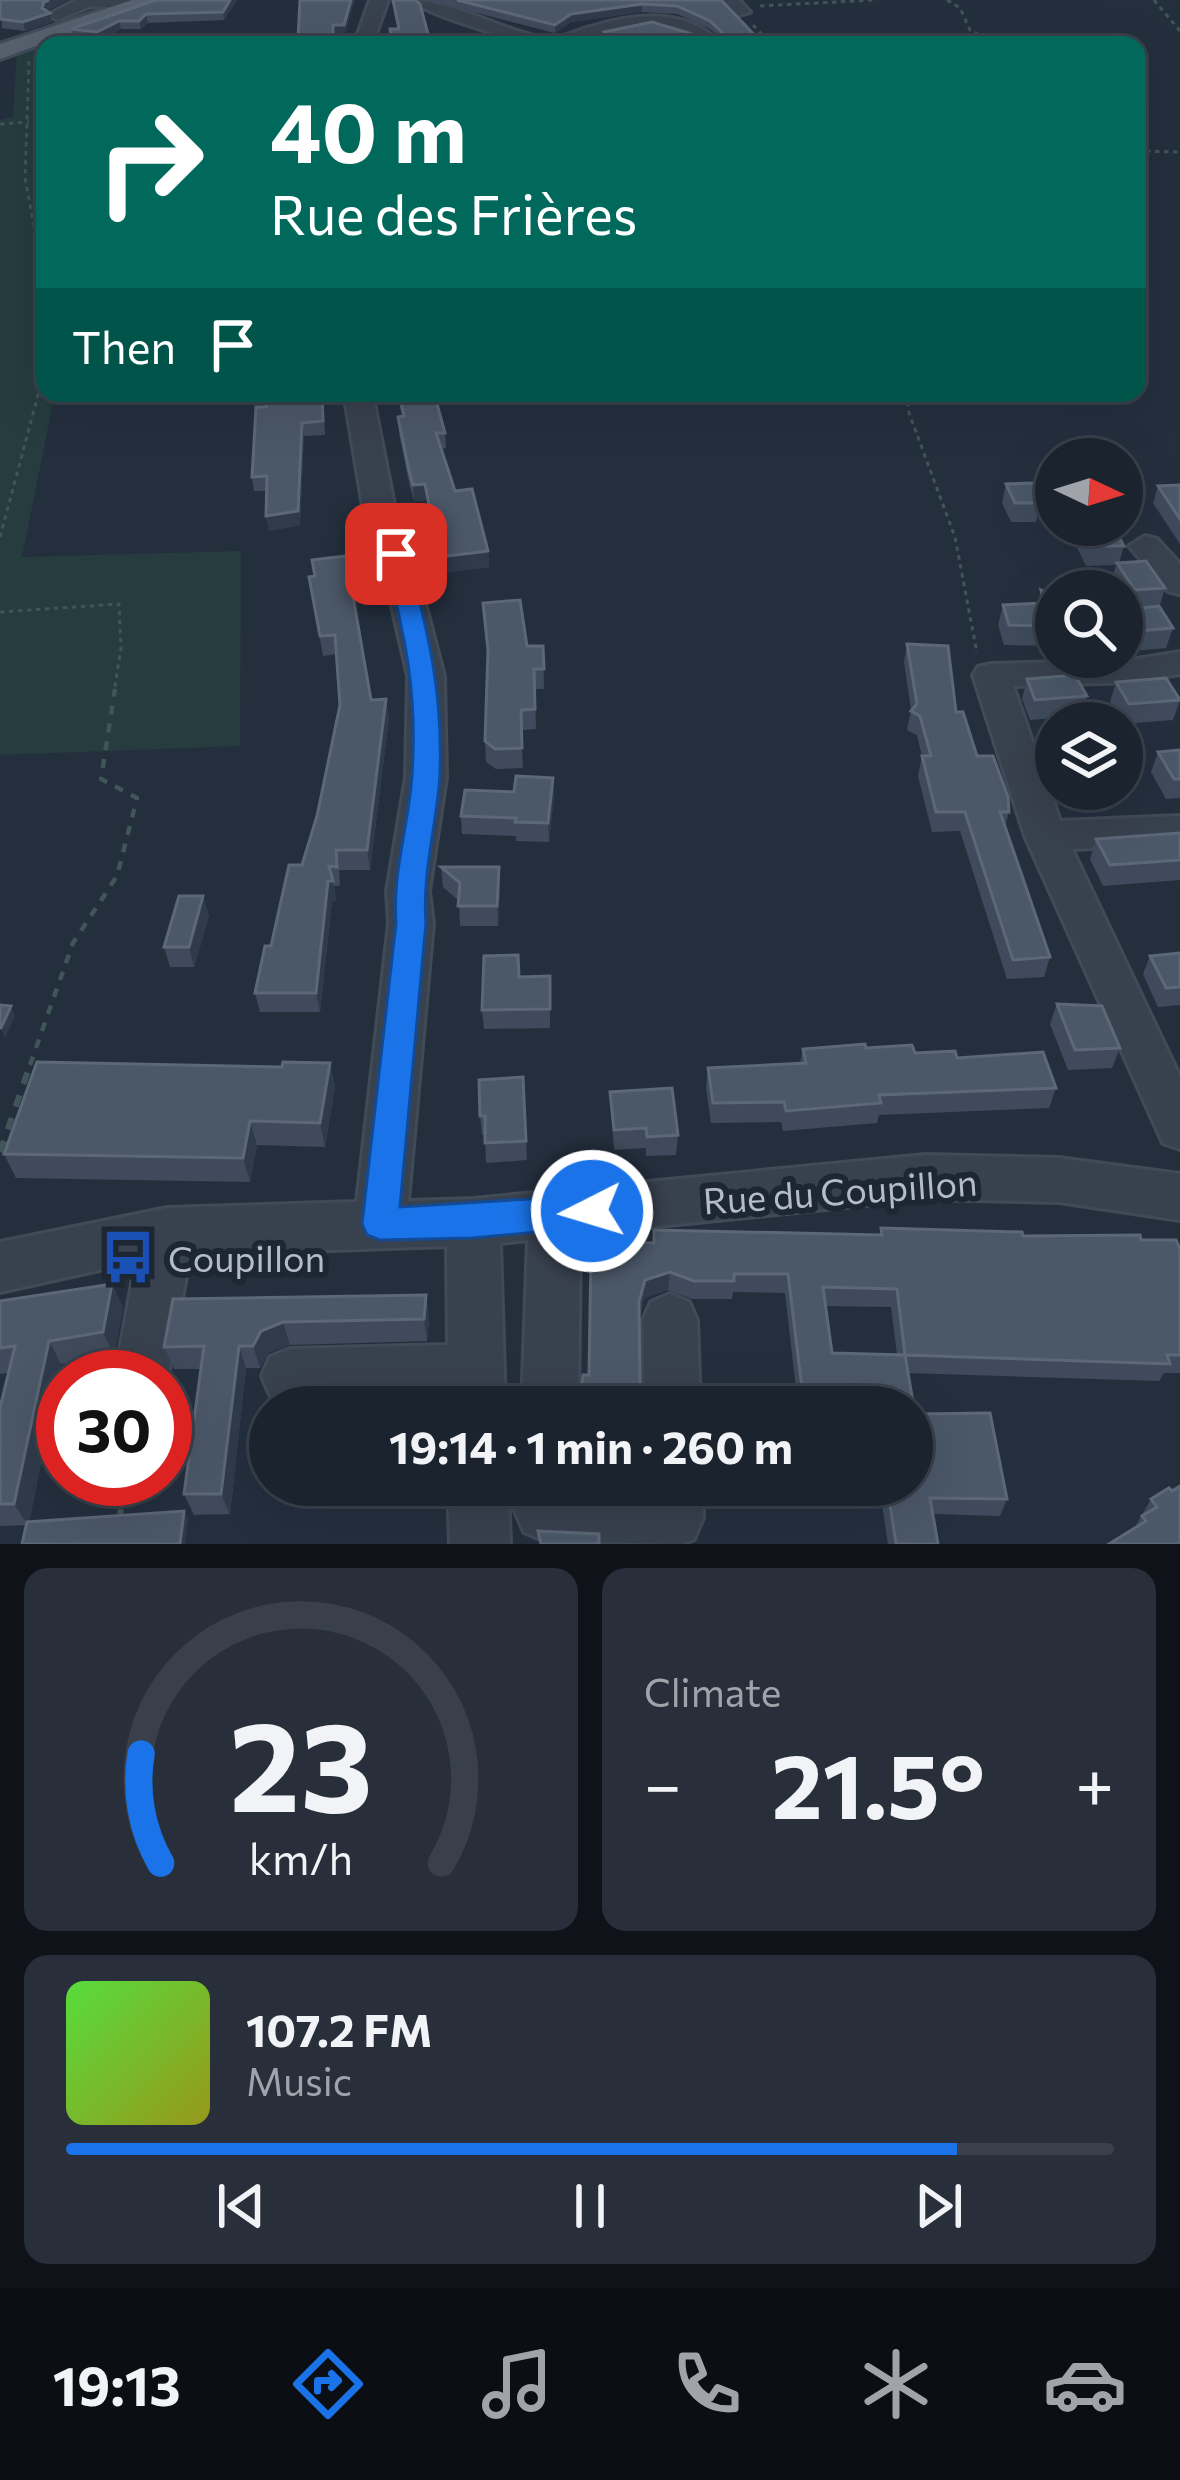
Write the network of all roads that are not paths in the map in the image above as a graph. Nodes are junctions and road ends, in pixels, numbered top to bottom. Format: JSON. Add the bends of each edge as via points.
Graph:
{"nodes":[{"id":1,"x":379,"y":0,"type":"edge"},
{"id":2,"x":418,"y":0,"type":"edge"},
{"id":3,"x":149,"y":2,"type":"edge"},
{"id":4,"x":68,"y":6,"type":"edge"},
{"id":5,"x":42,"y":36,"type":"edge"},
{"id":6,"x":366,"y":36,"type":"edge"},
{"id":7,"x":524,"y":36,"type":"edge"},
{"id":8,"x":576,"y":36,"type":"edge"},
{"id":9,"x":704,"y":36,"type":"edge"},
{"id":10,"x":360,"y":402,"type":"edge"},
{"id":11,"x":1145,"y":546,"type":"dead end"},
{"id":12,"x":1180,"y":584,"type":"edge"},
{"id":13,"x":1180,"y":663,"type":"edge"},
{"id":14,"x":1180,"y":830,"type":"edge"},
{"id":15,"x":1045,"y":836,"type":"junction"},
{"id":16,"x":1155,"y":1054,"type":"edge"},
{"id":17,"x":1180,"y":1128,"type":"edge"},
{"id":18,"x":1180,"y":1197,"type":"edge"},
{"id":19,"x":553,"y":1215,"type":"junction"},
{"id":20,"x":473,"y":1222,"type":"junction"},
{"id":21,"x":380,"y":1224,"type":"junction"},
{"id":22,"x":167,"y":1232,"type":"junction"},
{"id":23,"x":0,"y":1267,"type":"edge"},
{"id":24,"x":670,"y":1320,"type":"dead end"},
{"id":25,"x":147,"y":1350,"type":"edge"},
{"id":26,"x":290,"y":1376,"type":"dead end"},
{"id":27,"x":424,"y":1386,"type":"edge"},
{"id":28,"x":477,"y":1386,"type":"edge"},
{"id":29,"x":551,"y":1386,"type":"edge"},
{"id":30,"x":672,"y":1386,"type":"edge"},
{"id":31,"x":478,"y":1506,"type":"edge"},
{"id":32,"x":545,"y":1506,"type":"edge"},
{"id":33,"x":674,"y":1506,"type":"edge"},
{"id":34,"x":479,"y":1544,"type":"edge"}],
"edges":[{"from":1,"to":6,"type":"street"},
{"from":2,"to":7,"type":"street"},
{"from":3,"to":4,"type":"street"},
{"from":3,"to":5,"type":"main road"},
{"from":8,"to":9,"type":"street","via":[[658,15],[688,20]]},
{"from":10,"to":21,"type":"street","via":[[383,530],[426,676],[426,777]]},
{"from":11,"to":12,"type":"street"},
{"from":13,"to":15,"type":"street","via":[[992,675]]},
{"from":14,"to":15,"type":"street"},
{"from":15,"to":16,"type":"street"},
{"from":16,"to":17,"type":"street"},
{"from":18,"to":19,"type":"street","name":"Rue du Coupillon","via":[[1059,1180],[925,1177]]},
{"from":19,"to":20,"type":"street","name":"Rue du Coupillon"},
{"from":19,"to":29,"type":"street"},
{"from":20,"to":21,"type":"street","name":"Rue du Coupillon"},
{"from":20,"to":28,"type":"street"},
{"from":21,"to":22,"type":"street","name":"Rue du Coupillon"},
{"from":22,"to":23,"type":"street","name":"Rue du Coupillon"},
{"from":22,"to":25,"type":"street"},
{"from":24,"to":30,"type":"street"},
{"from":26,"to":27,"type":"street"},
{"from":31,"to":34,"type":"street"},
{"from":32,"to":33,"type":"street","via":[[674,1518]]}]}
